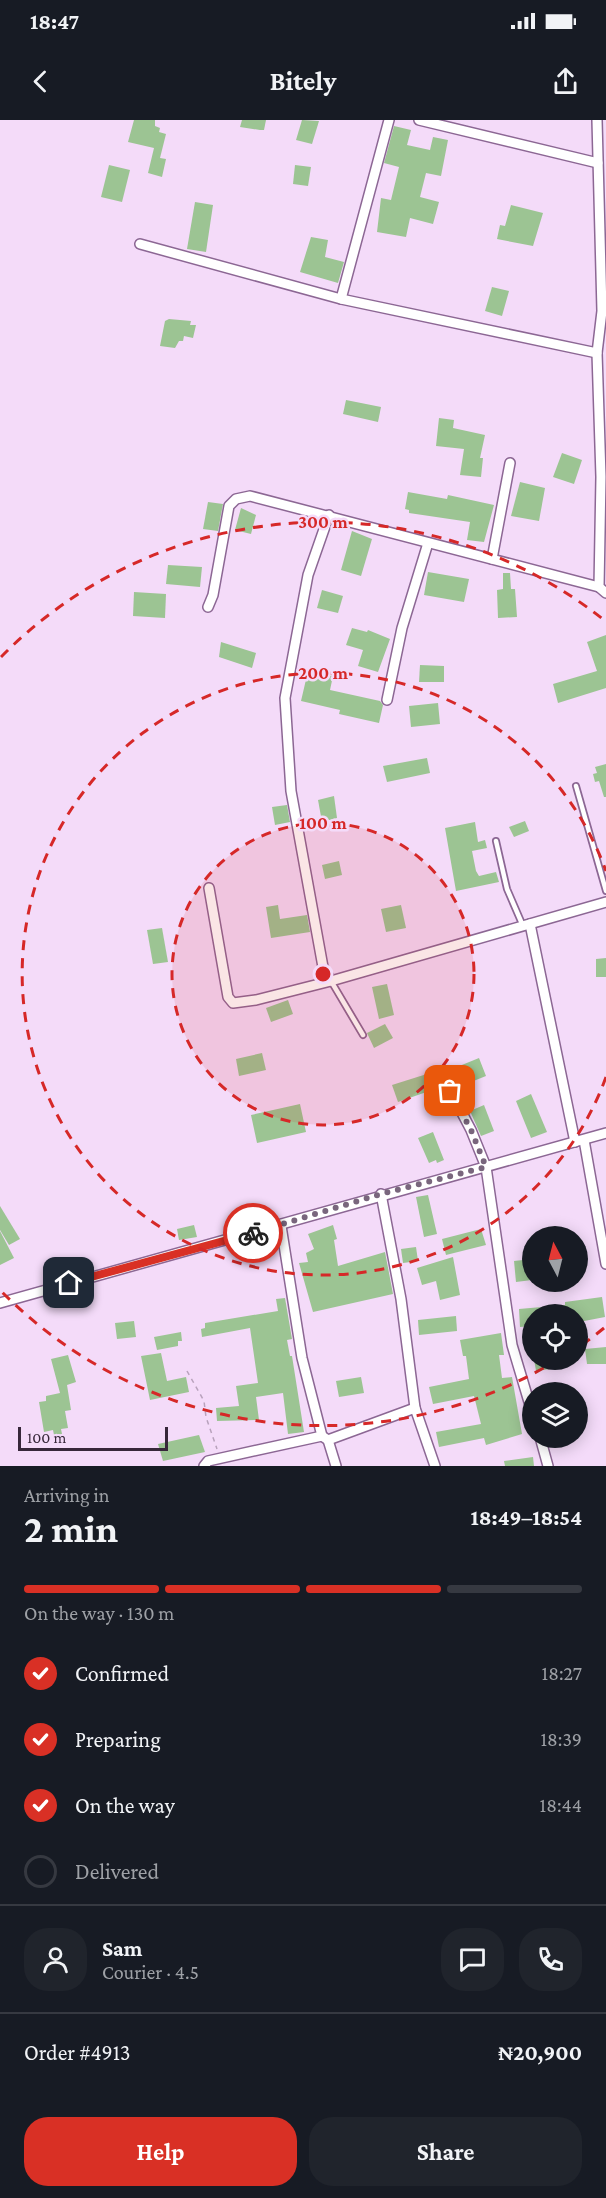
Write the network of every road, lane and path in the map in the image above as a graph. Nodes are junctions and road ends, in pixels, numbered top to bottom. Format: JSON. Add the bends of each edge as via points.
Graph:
{"nodes":[{"id":1,"x":389,"y":120,"type":"edge"},
{"id":2,"x":419,"y":120,"type":"edge"},
{"id":3,"x":597,"y":120,"type":"edge"},
{"id":4,"x":598,"y":163,"type":"junction"},
{"id":5,"x":604,"y":206,"type":"edge"},
{"id":6,"x":140,"y":244,"type":"dead end"},
{"id":7,"x":341,"y":299,"type":"junction"},
{"id":8,"x":597,"y":353,"type":"junction"},
{"id":9,"x":510,"y":463,"type":"dead end"},
{"id":10,"x":329,"y":515,"type":"junction"},
{"id":11,"x":428,"y":543,"type":"junction"},
{"id":12,"x":492,"y":559,"type":"junction"},
{"id":13,"x":603,"y":590,"type":"edge"},
{"id":14,"x":208,"y":607,"type":"dead end"},
{"id":15,"x":387,"y":700,"type":"dead end"},
{"id":16,"x":576,"y":786,"type":"dead end"},
{"id":17,"x":496,"y":842,"type":"dead end"},
{"id":18,"x":210,"y":888,"type":"dead end"},
{"id":19,"x":606,"y":891,"type":"edge"},
{"id":20,"x":606,"y":902,"type":"edge"},
{"id":21,"x":527,"y":925,"type":"junction"},
{"id":22,"x":331,"y":981,"type":"junction"},
{"id":23,"x":363,"y":1035,"type":"dead end"},
{"id":24,"x":440,"y":1071,"type":"dead end"},
{"id":25,"x":606,"y":1133,"type":"edge"},
{"id":26,"x":579,"y":1141,"type":"junction"},
{"id":27,"x":486,"y":1167,"type":"junction"},
{"id":28,"x":381,"y":1194,"type":"junction"},
{"id":29,"x":281,"y":1226,"type":"junction"},
{"id":30,"x":606,"y":1264,"type":"edge"},
{"id":31,"x":0,"y":1303,"type":"edge"},
{"id":32,"x":187,"y":1371,"type":"dead end"},
{"id":33,"x":523,"y":1382,"type":"edge"},
{"id":34,"x":415,"y":1408,"type":"junction"},
{"id":35,"x":325,"y":1438,"type":"junction"},
{"id":36,"x":543,"y":1448,"type":"edge"},
{"id":37,"x":221,"y":1458,"type":"junction"},
{"id":38,"x":204,"y":1466,"type":"edge"},
{"id":39,"x":336,"y":1466,"type":"edge"},
{"id":40,"x":435,"y":1466,"type":"edge"},
{"id":41,"x":548,"y":1466,"type":"edge"}],
"edges":[{"from":1,"to":7,"type":"street"},
{"from":2,"to":4,"type":"street"},
{"from":3,"to":4,"type":"street"},
{"from":4,"to":5,"type":"street"},
{"from":5,"to":8,"type":"street"},
{"from":6,"to":7,"type":"street"},
{"from":7,"to":8,"type":"street"},
{"from":8,"to":13,"type":"street"},
{"from":9,"to":12,"type":"street"},
{"from":10,"to":11,"type":"street"},
{"from":10,"to":14,"type":"street","via":[[250,496],[236,499],[229,506]]},
{"from":10,"to":22,"type":"street","via":[[308,575],[285,698],[291,791],[323,967]]},
{"from":11,"to":12,"type":"street"},
{"from":11,"to":15,"type":"street","via":[[402,628]]},
{"from":12,"to":13,"type":"street"},
{"from":16,"to":19,"type":"lane"},
{"from":17,"to":21,"type":"lane","via":[[507,889]]},
{"from":18,"to":22,"type":"street","via":[[228,997],[233,1003]]},
{"from":20,"to":21,"type":"street"},
{"from":21,"to":22,"type":"street"},
{"from":21,"to":26,"type":"street"},
{"from":22,"to":23,"type":"lane"},
{"from":24,"to":27,"type":"street"},
{"from":25,"to":26,"type":"street"},
{"from":26,"to":27,"type":"street"},
{"from":26,"to":30,"type":"street"},
{"from":27,"to":28,"type":"street"},
{"from":27,"to":33,"type":"street","via":[[512,1345]]},
{"from":28,"to":29,"type":"street"},
{"from":28,"to":34,"type":"street","via":[[401,1299]]},
{"from":29,"to":31,"type":"street"},
{"from":29,"to":35,"type":"street","via":[[302,1358]]},
{"from":32,"to":37,"type":"path","via":[[204,1401]]},
{"from":34,"to":35,"type":"street"},
{"from":34,"to":40,"type":"street"},
{"from":35,"to":37,"type":"street"},
{"from":35,"to":39,"type":"street"},
{"from":36,"to":41,"type":"street"},
{"from":37,"to":38,"type":"street"}]}
